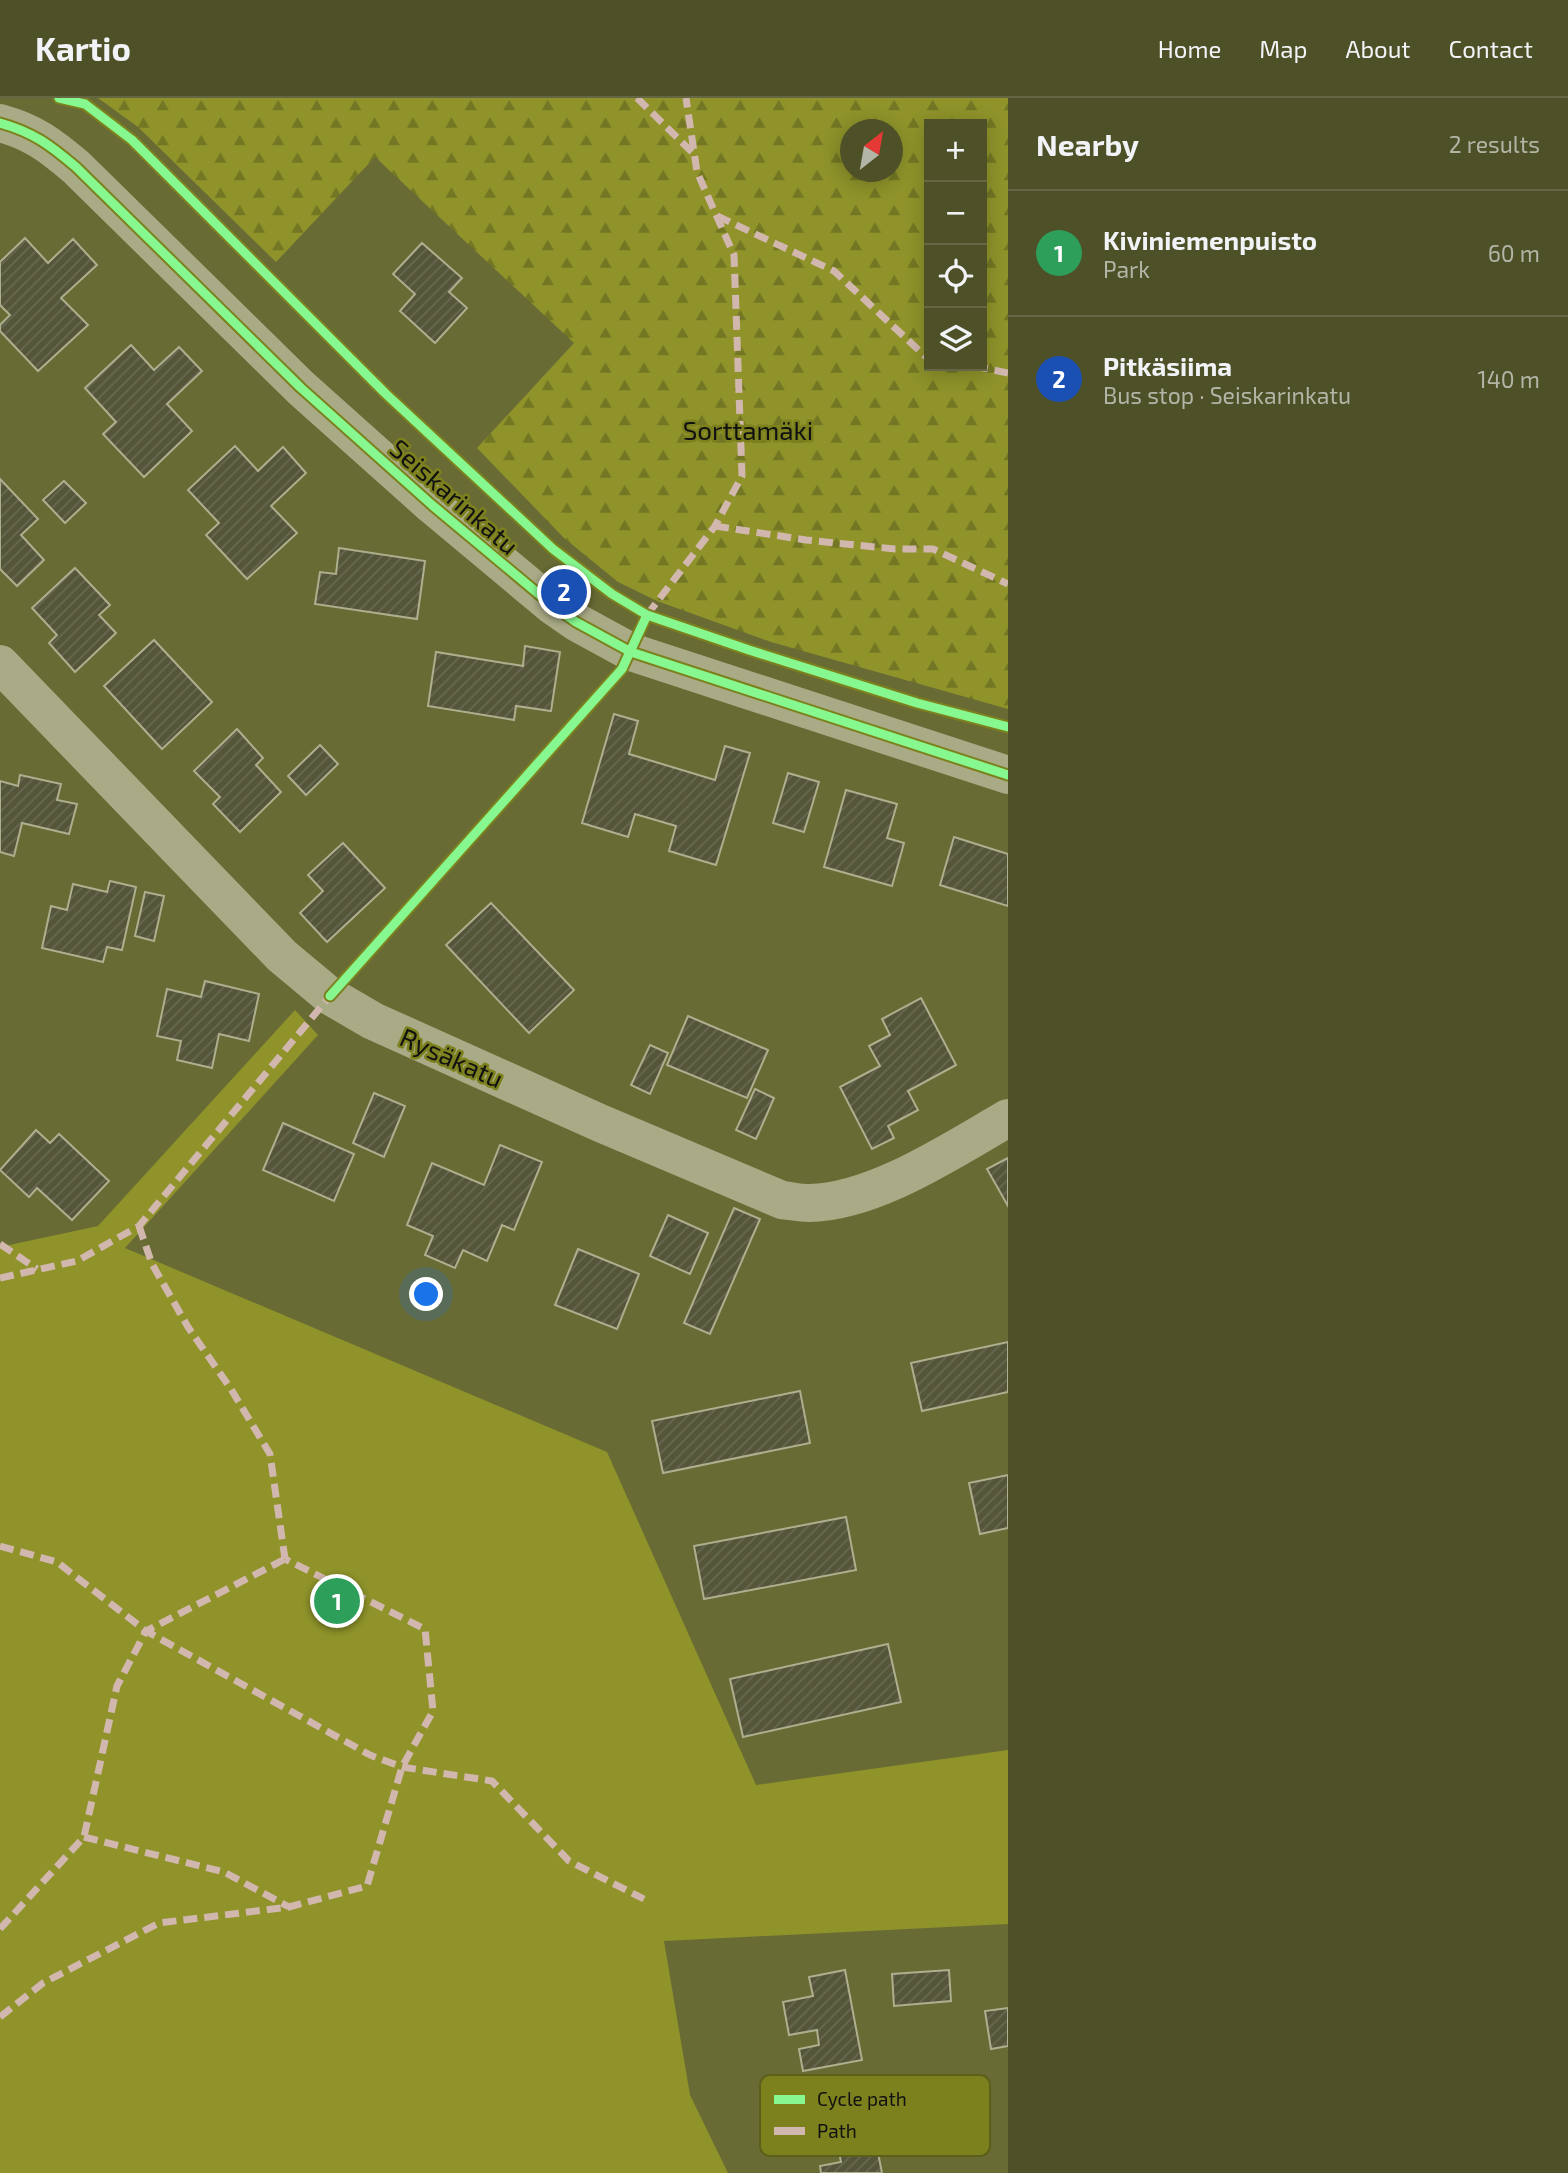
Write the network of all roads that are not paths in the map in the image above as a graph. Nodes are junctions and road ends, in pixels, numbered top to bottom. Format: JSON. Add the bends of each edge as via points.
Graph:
{"nodes":[{"id":1,"x":0,"y":123,"type":"edge"},
{"id":2,"x":0,"y":664,"type":"edge"},
{"id":3,"x":1008,"y":775,"type":"edge"},
{"id":4,"x":1008,"y":1118,"type":"edge"}],
"edges":[{"from":1,"to":3,"type":"street","name":"Seiskarinkatu","via":[[48,143],[301,388],[432,505],[576,622],[631,652]]},
{"from":2,"to":4,"type":"street","name":"Rysäkatu","via":[[282,956],[330,996],[373,1021],[600,1124],[782,1200],[809,1203],[847,1198],[916,1171]]}]}
